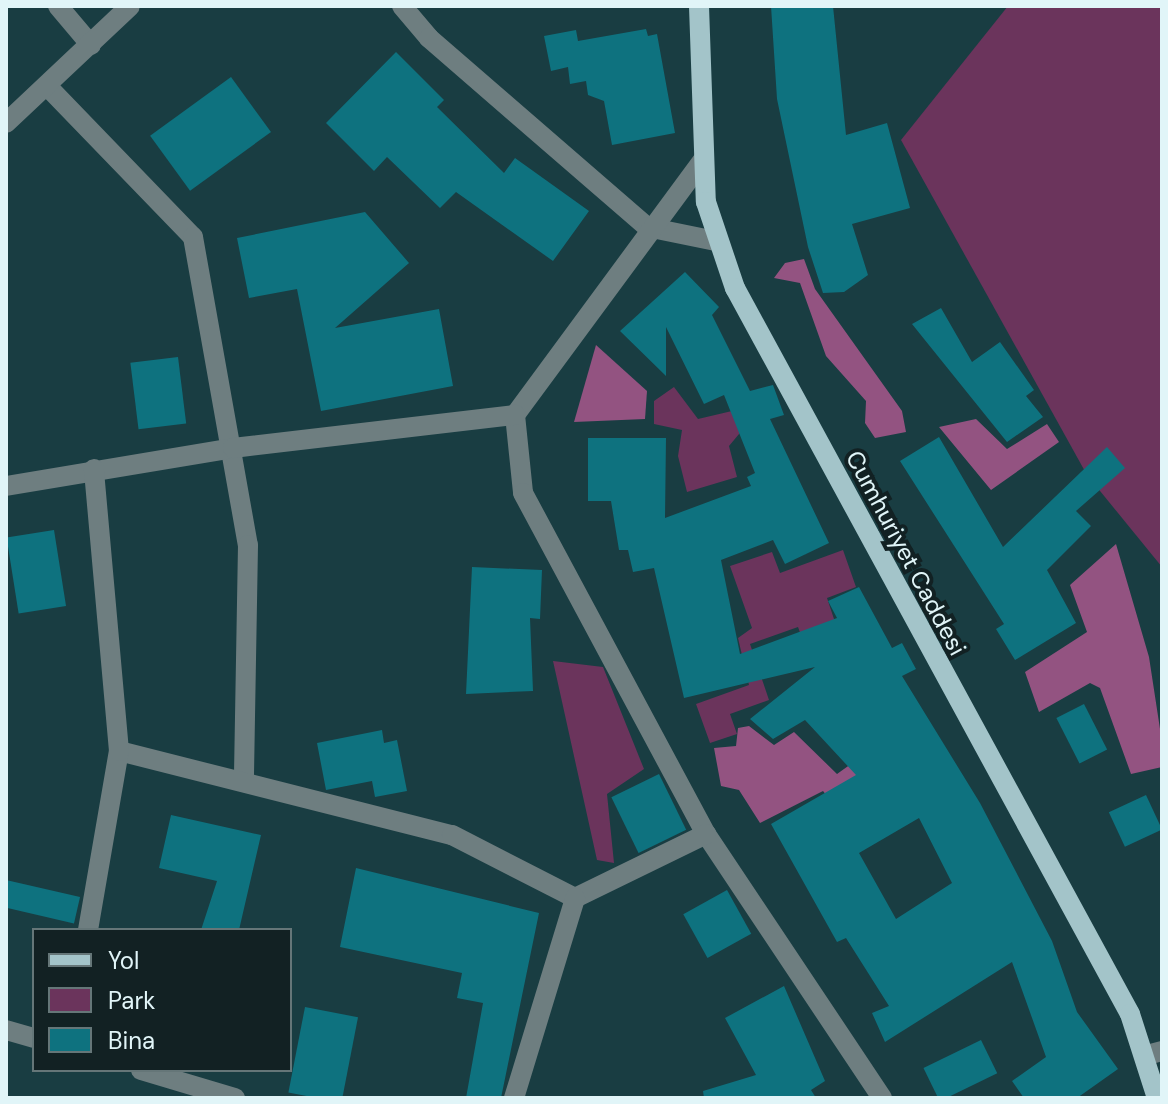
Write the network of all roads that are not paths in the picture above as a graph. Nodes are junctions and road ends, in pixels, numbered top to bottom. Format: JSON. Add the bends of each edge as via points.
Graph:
{"nodes":[{"id":1,"x":58,"y":6,"type":"edge"},
{"id":2,"x":130,"y":6,"type":"edge"},
{"id":3,"x":402,"y":6,"type":"edge"},
{"id":4,"x":699,"y":6,"type":"edge"},
{"id":5,"x":91,"y":45,"type":"junction"},
{"id":6,"x":49,"y":88,"type":"junction"},
{"id":7,"x":6,"y":123,"type":"edge"},
{"id":8,"x":703,"y":160,"type":"junction"},
{"id":9,"x":647,"y":227,"type":"junction"},
{"id":10,"x":716,"y":241,"type":"junction"},
{"id":11,"x":515,"y":415,"type":"junction"},
{"id":12,"x":233,"y":448,"type":"junction"},
{"id":13,"x":94,"y":469,"type":"junction"},
{"id":14,"x":6,"y":486,"type":"edge"},
{"id":15,"x":119,"y":751,"type":"junction"},
{"id":16,"x":244,"y":782,"type":"junction"},
{"id":17,"x":706,"y":834,"type":"junction"},
{"id":18,"x":575,"y":898,"type":"junction"},
{"id":19,"x":88,"y":928,"type":"edge"},
{"id":20,"x":6,"y":1030,"type":"edge"},
{"id":21,"x":32,"y":1037,"type":"edge"},
{"id":22,"x":1155,"y":1053,"type":"edge"},
{"id":23,"x":148,"y":1072,"type":"edge"},
{"id":24,"x":235,"y":1098,"type":"edge"},
{"id":25,"x":514,"y":1098,"type":"edge"},
{"id":26,"x":882,"y":1098,"type":"edge"},
{"id":27,"x":1157,"y":1098,"type":"edge"}],
"edges":[{"from":1,"to":5,"type":"street"},
{"from":2,"to":5,"type":"street"},
{"from":3,"to":9,"type":"street","via":[[429,38]]},
{"from":4,"to":8,"type":"main road","name":"Cumhuriyet Caddesi"},
{"from":5,"to":6,"type":"street"},
{"from":6,"to":7,"type":"street"},
{"from":6,"to":12,"type":"street","via":[[193,237]]},
{"from":8,"to":9,"type":"street"},
{"from":8,"to":10,"type":"main road","name":"Cumhuriyet Caddesi"},
{"from":9,"to":10,"type":"street"},
{"from":9,"to":11,"type":"street","via":[[553,372]]},
{"from":10,"to":22,"type":"main road","name":"Cumhuriyet Caddesi"},
{"from":11,"to":12,"type":"street"},
{"from":11,"to":17,"type":"street","via":[[523,493]]},
{"from":12,"to":13,"type":"street"},
{"from":12,"to":16,"type":"street","via":[[248,545]]},
{"from":13,"to":14,"type":"street"},
{"from":13,"to":15,"type":"street"},
{"from":15,"to":16,"type":"street"},
{"from":15,"to":19,"type":"street"},
{"from":16,"to":18,"type":"street","via":[[452,835]]},
{"from":17,"to":18,"type":"street"},
{"from":17,"to":26,"type":"street"},
{"from":18,"to":25,"type":"street"},
{"from":20,"to":21,"type":"street"},
{"from":22,"to":27,"type":"main road","name":"Cumhuriyet Caddesi"},
{"from":23,"to":24,"type":"street"}]}
